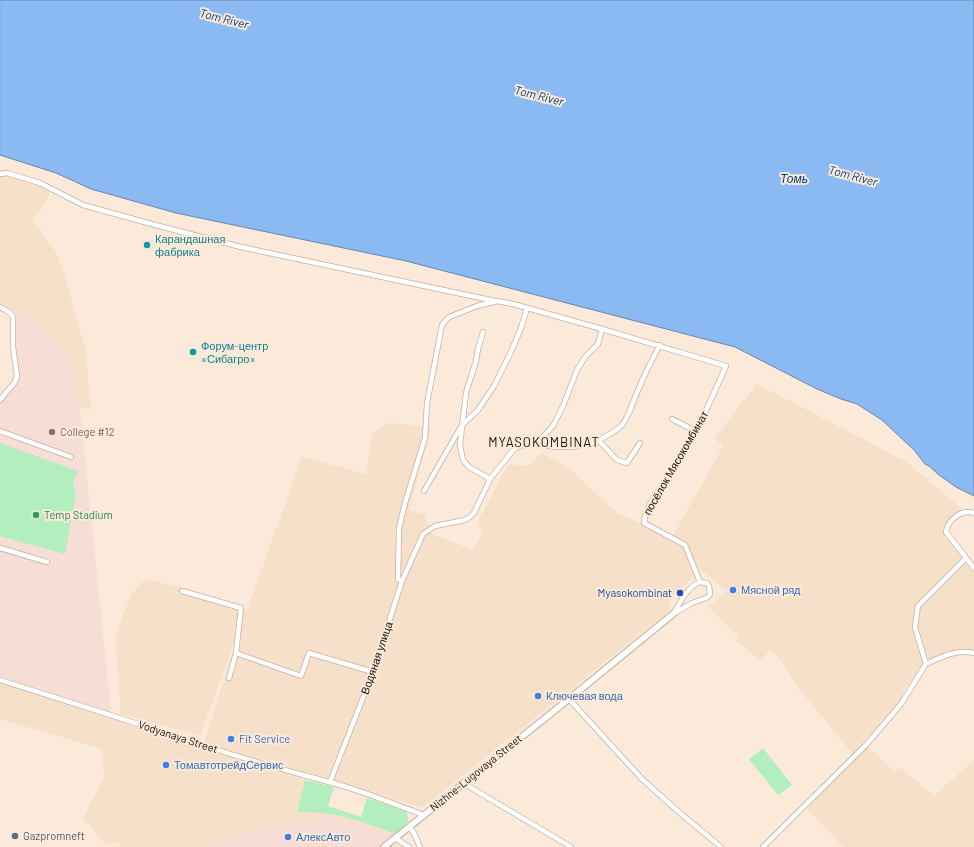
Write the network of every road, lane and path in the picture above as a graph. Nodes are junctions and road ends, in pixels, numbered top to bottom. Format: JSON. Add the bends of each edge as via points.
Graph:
{"nodes":[{"id":1,"x":0,"y":174,"type":"edge"},
{"id":2,"x":497,"y":301,"type":"junction"},
{"id":3,"x":0,"y":307,"type":"edge"},
{"id":4,"x":527,"y":308,"type":"junction"},
{"id":5,"x":602,"y":329,"type":"junction"},
{"id":6,"x":483,"y":332,"type":"dead end"},
{"id":7,"x":660,"y":345,"type":"junction"},
{"id":8,"x":0,"y":400,"type":"edge"},
{"id":9,"x":672,"y":419,"type":"dead end"},
{"id":10,"x":462,"y":425,"type":"junction"},
{"id":11,"x":0,"y":431,"type":"edge"},
{"id":12,"x":695,"y":431,"type":"junction"},
{"id":13,"x":599,"y":441,"type":"junction"},
{"id":14,"x":640,"y":443,"type":"dead end"},
{"id":15,"x":536,"y":444,"type":"junction"},
{"id":16,"x":71,"y":457,"type":"dead end"},
{"id":17,"x":490,"y":479,"type":"junction"},
{"id":18,"x":424,"y":491,"type":"dead end"},
{"id":19,"x":974,"y":513,"type":"edge"},
{"id":20,"x":0,"y":548,"type":"edge"},
{"id":21,"x":966,"y":558,"type":"junction"},
{"id":22,"x":47,"y":562,"type":"dead end"},
{"id":23,"x":974,"y":568,"type":"edge"},
{"id":24,"x":402,"y":581,"type":"junction"},
{"id":25,"x":700,"y":582,"type":"junction"},
{"id":26,"x":182,"y":591,"type":"dead end"},
{"id":27,"x":673,"y":614,"type":"junction"},
{"id":28,"x":236,"y":653,"type":"junction"},
{"id":29,"x":974,"y":653,"type":"edge"},
{"id":30,"x":926,"y":664,"type":"junction"},
{"id":31,"x":373,"y":672,"type":"junction"},
{"id":32,"x":229,"y":678,"type":"dead end"},
{"id":33,"x":0,"y":680,"type":"edge"},
{"id":34,"x":569,"y":699,"type":"junction"},
{"id":35,"x":330,"y":782,"type":"junction"},
{"id":36,"x":463,"y":783,"type":"junction"},
{"id":37,"x":424,"y":815,"type":"junction"},
{"id":38,"x":409,"y":827,"type":"junction"},
{"id":39,"x":395,"y":838,"type":"junction"},
{"id":40,"x":384,"y":847,"type":"edge"},
{"id":41,"x":409,"y":847,"type":"edge"},
{"id":42,"x":420,"y":847,"type":"edge"},
{"id":43,"x":571,"y":847,"type":"edge"},
{"id":44,"x":721,"y":847,"type":"edge"},
{"id":45,"x":763,"y":847,"type":"edge"}],
"edges":[{"from":1,"to":2,"type":"street","via":[[7,173],[40,183],[83,205],[166,228],[241,247]]},
{"from":2,"to":4,"type":"street","name":"посёлок Мясокомбинат"},
{"from":2,"to":24,"type":"street","name":"посёлок Мясокомбинат","via":[[449,317],[442,325],[427,403],[425,438],[405,502],[400,528],[398,579]]},
{"from":3,"to":8,"type":"street","via":[[9,312],[13,320],[17,376],[16,382]]},
{"from":4,"to":5,"type":"street","name":"посёлок Мясокомбинат"},
{"from":4,"to":10,"type":"street","via":[[510,354],[494,386],[478,410]]},
{"from":5,"to":7,"type":"street","name":"посёлок Мясокомбинат"},
{"from":5,"to":15,"type":"street","via":[[598,344],[577,370],[553,426]]},
{"from":6,"to":10,"type":"street","via":[[466,394]]},
{"from":7,"to":12,"type":"street","name":"посёлок Мясокомбинат","via":[[726,366],[705,415]]},
{"from":7,"to":13,"type":"street","via":[[623,424]]},
{"from":9,"to":12,"type":"street"},
{"from":10,"to":17,"type":"street","via":[[460,445],[463,460],[469,467]]},
{"from":10,"to":18,"type":"street"},
{"from":11,"to":16,"type":"street"},
{"from":12,"to":25,"type":"street","name":"посёлок Мясокомбинат","via":[[677,465],[651,504],[644,523],[685,545]]},
{"from":13,"to":14,"type":"street","via":[[617,460],[627,463]]},
{"from":13,"to":15,"type":"street","via":[[567,448]]},
{"from":15,"to":17,"type":"street","via":[[522,445],[514,449]]},
{"from":17,"to":24,"type":"street","name":"Водяная улица","via":[[470,517],[435,526],[423,534]]},
{"from":19,"to":21,"type":"street","via":[[960,513],[947,524],[946,532]]},
{"from":20,"to":22,"type":"street"},
{"from":21,"to":23,"type":"street"},
{"from":21,"to":30,"type":"street","via":[[918,606],[915,627]]},
{"from":24,"to":31,"type":"street","name":"Водяная улица"},
{"from":25,"to":27,"type":"street","via":[[687,593]]},
{"from":25,"to":27,"type":"street","via":[[709,586],[709,596]]},
{"from":26,"to":28,"type":"street","via":[[241,608]]},
{"from":27,"to":34,"type":"street","name":"Nizhne-Lugovaya Street"},
{"from":28,"to":31,"type":"street","via":[[301,676],[309,653]]},
{"from":28,"to":32,"type":"street"},
{"from":29,"to":30,"type":"street","via":[[955,652]]},
{"from":30,"to":45,"type":"street","via":[[900,704],[866,745]]},
{"from":31,"to":35,"type":"street","name":"Водяная улица"},
{"from":33,"to":35,"type":"street","name":"Vodyanaya Street","via":[[219,750]]},
{"from":34,"to":36,"type":"street","name":"Nizhne-Lugovaya Street"},
{"from":34,"to":44,"type":"street","via":[[642,779]]},
{"from":35,"to":37,"type":"street","name":"Vodyanaya Street"},
{"from":36,"to":37,"type":"street","name":"Nizhne-Lugovaya Street"},
{"from":36,"to":43,"type":"street"},
{"from":37,"to":38,"type":"street","name":"Nizhne-Lugovaya Street"},
{"from":38,"to":39,"type":"street","name":"Nizhne-Lugovaya Street"},
{"from":38,"to":42,"type":"street"},
{"from":39,"to":40,"type":"street","name":"Nizhne-Lugovaya Street"},
{"from":39,"to":41,"type":"street"}]}
